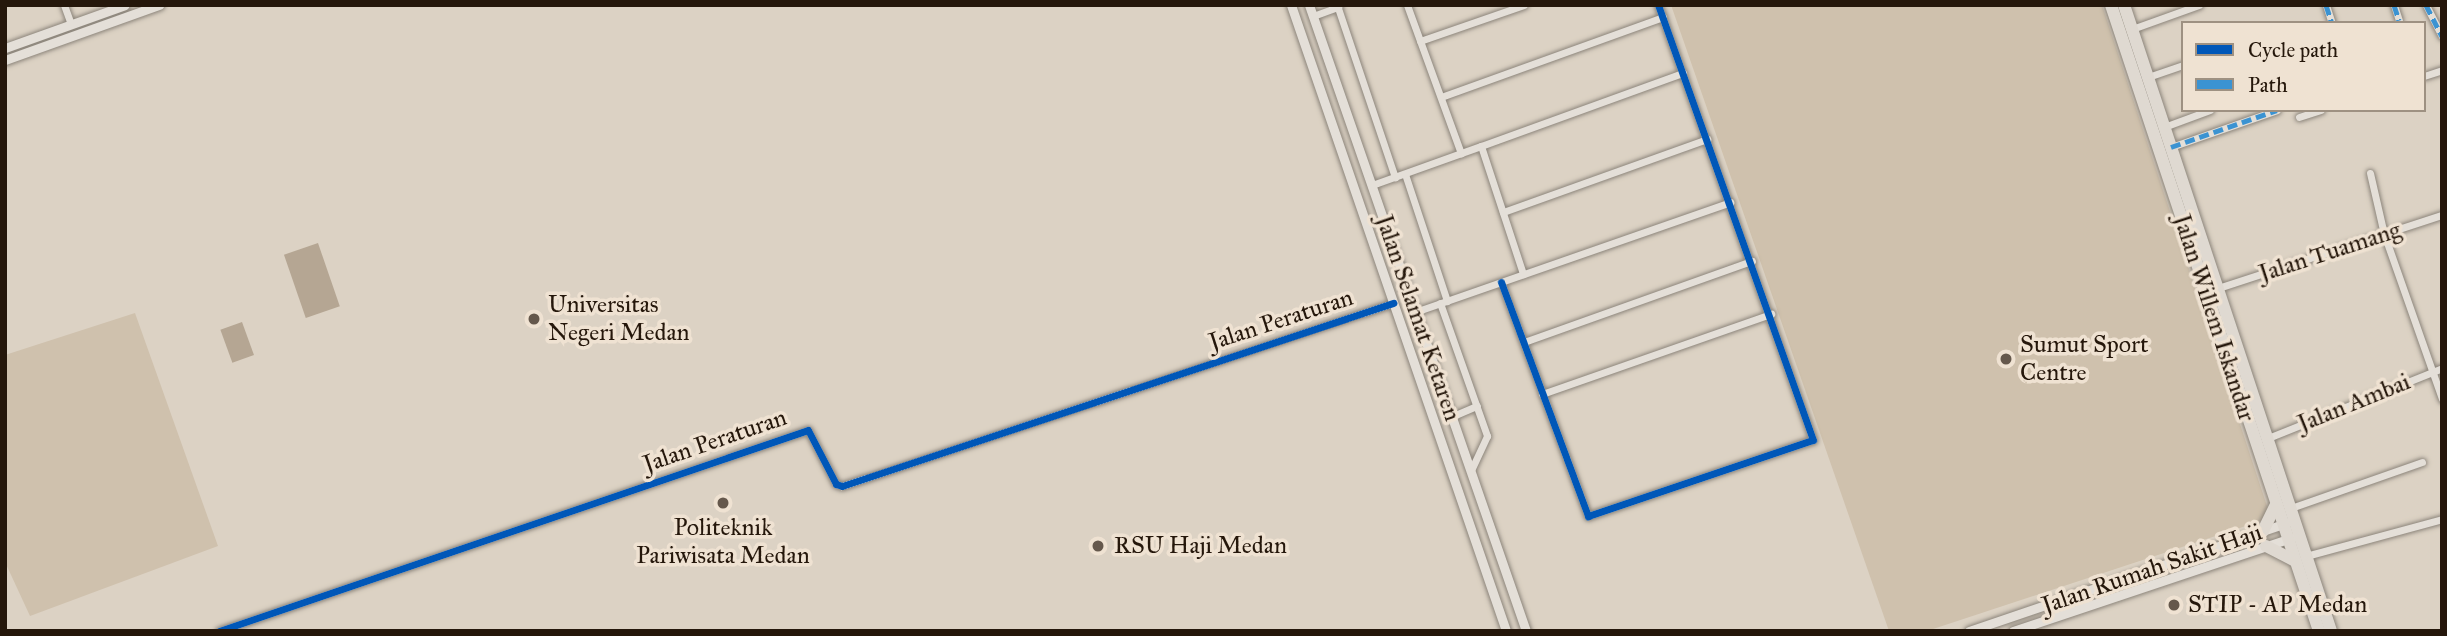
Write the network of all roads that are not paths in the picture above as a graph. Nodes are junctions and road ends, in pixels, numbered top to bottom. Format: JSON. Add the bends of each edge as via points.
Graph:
{"nodes":[{"id":1,"x":64,"y":5,"type":"edge"},
{"id":2,"x":125,"y":5,"type":"edge"},
{"id":3,"x":159,"y":5,"type":"edge"},
{"id":4,"x":1291,"y":5,"type":"edge"},
{"id":5,"x":1309,"y":5,"type":"edge"},
{"id":6,"x":1407,"y":5,"type":"edge"},
{"id":7,"x":1524,"y":5,"type":"edge"},
{"id":8,"x":1658,"y":5,"type":"edge"},
{"id":9,"x":2111,"y":5,"type":"edge"},
{"id":10,"x":2124,"y":5,"type":"edge"},
{"id":11,"x":2199,"y":5,"type":"edge"},
{"id":12,"x":2395,"y":5,"type":"edge"},
{"id":13,"x":2426,"y":5,"type":"edge"},
{"id":14,"x":1338,"y":6,"type":"edge"},
{"id":15,"x":1313,"y":16,"type":"junction"},
{"id":16,"x":1663,"y":17,"type":"junction"},
{"id":17,"x":2399,"y":20,"type":"dead end"},
{"id":18,"x":71,"y":24,"type":"junction"},
{"id":19,"x":2132,"y":29,"type":"junction"},
{"id":20,"x":2442,"y":36,"type":"edge"},
{"id":21,"x":1420,"y":41,"type":"junction"},
{"id":22,"x":5,"y":48,"type":"edge"},
{"id":23,"x":5,"y":60,"type":"edge"},
{"id":24,"x":1329,"y":64,"type":"junction"},
{"id":25,"x":2181,"y":66,"type":"edge"},
{"id":26,"x":1312,"y":69,"type":"junction"},
{"id":27,"x":1683,"y":73,"type":"junction"},
{"id":28,"x":2148,"y":77,"type":"junction"},
{"id":29,"x":1441,"y":97,"type":"junction"},
{"id":30,"x":2205,"y":112,"type":"edge"},
{"id":31,"x":2271,"y":112,"type":"edge"},
{"id":32,"x":2315,"y":112,"type":"edge"},
{"id":33,"x":2299,"y":117,"type":"dead end"},
{"id":34,"x":2164,"y":127,"type":"junction"},
{"id":35,"x":1707,"y":139,"type":"junction"},
{"id":36,"x":1481,"y":146,"type":"junction"},
{"id":37,"x":2171,"y":147,"type":"junction"},
{"id":38,"x":1461,"y":153,"type":"junction"},
{"id":39,"x":2370,"y":173,"type":"dead end"},
{"id":40,"x":1405,"y":174,"type":"junction"},
{"id":41,"x":1395,"y":177,"type":"junction"},
{"id":42,"x":1371,"y":186,"type":"junction"},
{"id":43,"x":1730,"y":202,"type":"junction"},
{"id":44,"x":1503,"y":212,"type":"junction"},
{"id":45,"x":2442,"y":215,"type":"edge"},
{"id":46,"x":2384,"y":234,"type":"junction"},
{"id":47,"x":1752,"y":261,"type":"junction"},
{"id":48,"x":1523,"y":274,"type":"junction"},
{"id":49,"x":1501,"y":282,"type":"junction"},
{"id":50,"x":2218,"y":288,"type":"junction"},
{"id":51,"x":1443,"y":302,"type":"junction"},
{"id":52,"x":1393,"y":303,"type":"junction"},
{"id":53,"x":1415,"y":312,"type":"junction"},
{"id":54,"x":1771,"y":314,"type":"junction"},
{"id":55,"x":1524,"y":342,"type":"junction"},
{"id":56,"x":2442,"y":368,"type":"edge"},
{"id":57,"x":2432,"y":372,"type":"junction"},
{"id":58,"x":1542,"y":394,"type":"junction"},
{"id":59,"x":2442,"y":399,"type":"edge"},
{"id":60,"x":1477,"y":406,"type":"junction"},
{"id":61,"x":1453,"y":416,"type":"junction"},
{"id":62,"x":2267,"y":438,"type":"junction"},
{"id":63,"x":2422,"y":462,"type":"dead end"},
{"id":64,"x":1471,"y":471,"type":"junction"},
{"id":65,"x":2285,"y":514,"type":"junction"},
{"id":66,"x":1486,"y":515,"type":"junction"},
{"id":67,"x":2442,"y":519,"type":"edge"},
{"id":68,"x":1468,"y":521,"type":"junction"},
{"id":69,"x":2263,"y":531,"type":"junction"},
{"id":70,"x":2294,"y":537,"type":"junction"},
{"id":71,"x":2266,"y":546,"type":"junction"},
{"id":72,"x":2300,"y":558,"type":"junction"},
{"id":73,"x":219,"y":631,"type":"edge"},
{"id":74,"x":1506,"y":631,"type":"edge"},
{"id":75,"x":1527,"y":631,"type":"edge"},
{"id":76,"x":1969,"y":631,"type":"edge"},
{"id":77,"x":2013,"y":631,"type":"edge"},
{"id":78,"x":2319,"y":631,"type":"edge"},
{"id":79,"x":2330,"y":631,"type":"edge"}],
"edges":[{"from":1,"to":18,"type":"street"},
{"from":2,"to":18,"type":"street"},
{"from":3,"to":23,"type":"street"},
{"from":4,"to":26,"type":"street","name":"Jalan Selamat Ketaren"},
{"from":5,"to":15,"type":"street","name":"Jalan Selamat Ketaren"},
{"from":6,"to":21,"type":"street"},
{"from":7,"to":21,"type":"street"},
{"from":8,"to":16,"type":"street"},
{"from":9,"to":65,"type":"highway","name":"Jalan Willem Iskandar"},
{"from":10,"to":19,"type":"highway","name":"Jalan Willem Iskandar"},
{"from":11,"to":19,"type":"street"},
{"from":12,"to":17,"type":"street"},
{"from":13,"to":20,"type":"street"},
{"from":14,"to":15,"type":"street"},
{"from":14,"to":41,"type":"street"},
{"from":15,"to":24,"type":"street","name":"Jalan Selamat Ketaren"},
{"from":16,"to":27,"type":"street"},
{"from":16,"to":29,"type":"street"},
{"from":18,"to":22,"type":"street"},
{"from":19,"to":28,"type":"highway","name":"Jalan Willem Iskandar"},
{"from":21,"to":29,"type":"street"},
{"from":24,"to":26,"type":"street"},
{"from":24,"to":42,"type":"street","name":"Jalan Selamat Ketaren"},
{"from":25,"to":28,"type":"street"},
{"from":26,"to":52,"type":"street","name":"Jalan Selamat Ketaren"},
{"from":27,"to":35,"type":"street"},
{"from":27,"to":36,"type":"street"},
{"from":28,"to":34,"type":"highway","name":"Jalan Willem Iskandar"},
{"from":29,"to":38,"type":"street"},
{"from":30,"to":34,"type":"street"},
{"from":31,"to":37,"type":"street"},
{"from":32,"to":33,"type":"street"},
{"from":34,"to":37,"type":"highway","name":"Jalan Willem Iskandar"},
{"from":35,"to":43,"type":"street"},
{"from":35,"to":44,"type":"street"},
{"from":36,"to":38,"type":"street"},
{"from":36,"to":44,"type":"street"},
{"from":37,"to":50,"type":"highway","name":"Jalan Willem Iskandar"},
{"from":38,"to":40,"type":"street"},
{"from":39,"to":46,"type":"street"},
{"from":40,"to":41,"type":"street"},
{"from":40,"to":51,"type":"street"},
{"from":41,"to":42,"type":"street"},
{"from":42,"to":53,"type":"street","name":"Jalan Selamat Ketaren"},
{"from":43,"to":47,"type":"street"},
{"from":43,"to":48,"type":"street"},
{"from":44,"to":48,"type":"street"},
{"from":45,"to":46,"type":"street","name":"Jalan Tuamang"},
{"from":46,"to":50,"type":"street","name":"Jalan Tuamang"},
{"from":46,"to":57,"type":"street"},
{"from":47,"to":54,"type":"street"},
{"from":47,"to":55,"type":"street"},
{"from":48,"to":49,"type":"street"},
{"from":49,"to":51,"type":"street"},
{"from":49,"to":55,"type":"street"},
{"from":50,"to":62,"type":"highway","name":"Jalan Willem Iskandar"},
{"from":51,"to":53,"type":"street"},
{"from":51,"to":60,"type":"street"},
{"from":52,"to":68,"type":"street","name":"Jalan Selamat Ketaren"},
{"from":52,"to":73,"type":"street","name":"Jalan Peraturan","via":[[842,485],[836,484],[808,430]]},
{"from":53,"to":61,"type":"street","name":"Jalan Selamat Ketaren"},
{"from":54,"to":58,"type":"street"},
{"from":54,"to":58,"type":"street","via":[[1813,438],[1799,445],[1590,517]]},
{"from":55,"to":58,"type":"street"},
{"from":56,"to":57,"type":"street","name":"Jalan Ambai"},
{"from":57,"to":59,"type":"street"},
{"from":57,"to":62,"type":"street","name":"Jalan Ambai"},
{"from":60,"to":61,"type":"street"},
{"from":60,"to":64,"type":"street","via":[[1487,436]]},
{"from":61,"to":64,"type":"street","name":"Jalan Selamat Ketaren"},
{"from":62,"to":65,"type":"highway","name":"Jalan Willem Iskandar"},
{"from":63,"to":65,"type":"street"},
{"from":64,"to":66,"type":"street","name":"Jalan Selamat Ketaren"},
{"from":65,"to":69,"type":"highway"},
{"from":65,"to":69,"type":"street","name":"Jalan Rumah Sakit Haji"},
{"from":65,"to":70,"type":"highway","name":"Jalan Willem Iskandar"},
{"from":66,"to":68,"type":"street"},
{"from":66,"to":75,"type":"street","name":"Jalan Selamat Ketaren"},
{"from":67,"to":72,"type":"street"},
{"from":68,"to":74,"type":"street","name":"Jalan Selamat Ketaren"},
{"from":69,"to":76,"type":"street","name":"Jalan Rumah Sakit Haji"},
{"from":70,"to":71,"type":"street","name":"Jalan Rumah Sakit Haji"},
{"from":70,"to":72,"type":"highway","name":"Jalan Willem Iskandar"},
{"from":71,"to":72,"type":"highway"},
{"from":71,"to":77,"type":"street","name":"Jalan Rumah Sakit Haji"},
{"from":72,"to":78,"type":"highway","name":"Jalan Willem Iskandar"},
{"from":72,"to":79,"type":"highway","name":"Jalan Willem Iskandar"}]}
